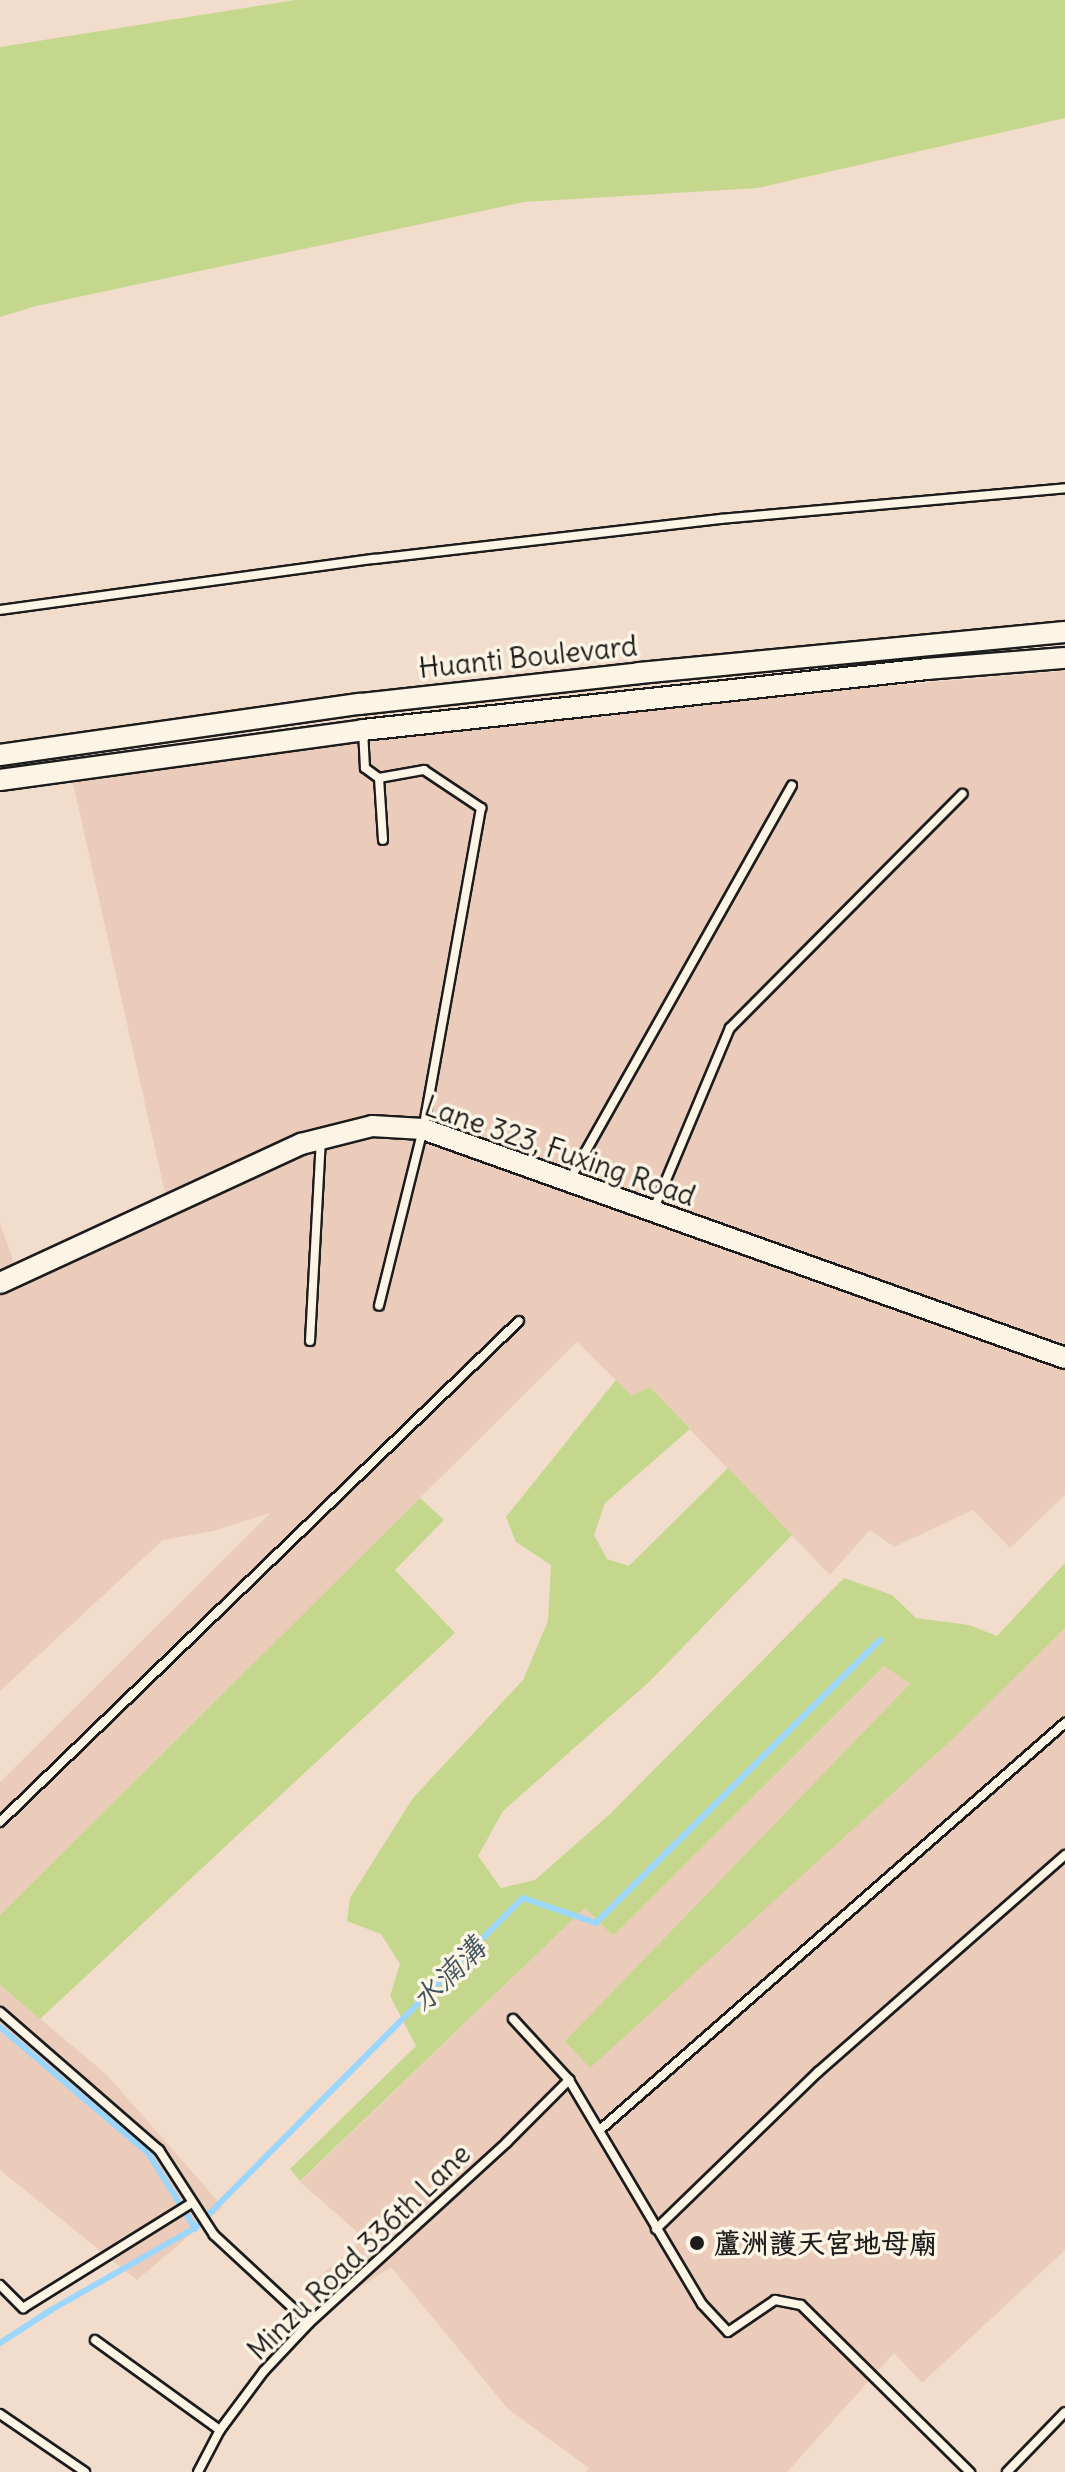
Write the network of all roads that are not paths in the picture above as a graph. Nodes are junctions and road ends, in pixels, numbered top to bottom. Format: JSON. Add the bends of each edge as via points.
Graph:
{"nodes":[{"id":1,"x":1065,"y":488,"type":"edge"},
{"id":2,"x":0,"y":610,"type":"edge"},
{"id":3,"x":1065,"y":632,"type":"edge"},
{"id":4,"x":1065,"y":658,"type":"edge"},
{"id":5,"x":363,"y":730,"type":"junction"},
{"id":6,"x":0,"y":755,"type":"edge"},
{"id":7,"x":379,"y":778,"type":"junction"},
{"id":8,"x":0,"y":780,"type":"edge"},
{"id":9,"x":792,"y":785,"type":"dead end"},
{"id":10,"x":962,"y":794,"type":"dead end"},
{"id":11,"x":383,"y":840,"type":"dead end"},
{"id":12,"x":423,"y":1129,"type":"junction"},
{"id":13,"x":321,"y":1137,"type":"junction"},
{"id":14,"x":569,"y":1182,"type":"junction"},
{"id":15,"x":653,"y":1212,"type":"junction"},
{"id":16,"x":0,"y":1283,"type":"edge"},
{"id":17,"x":379,"y":1306,"type":"dead end"},
{"id":18,"x":519,"y":1321,"type":"dead end"},
{"id":19,"x":310,"y":1341,"type":"dead end"},
{"id":20,"x":1065,"y":1358,"type":"edge"},
{"id":21,"x":1065,"y":1723,"type":"edge"},
{"id":22,"x":0,"y":1822,"type":"edge"},
{"id":23,"x":1065,"y":1855,"type":"edge"},
{"id":24,"x":0,"y":2012,"type":"edge"},
{"id":25,"x":513,"y":2019,"type":"dead end"},
{"id":26,"x":569,"y":2080,"type":"junction"},
{"id":27,"x":601,"y":2129,"type":"junction"},
{"id":28,"x":192,"y":2203,"type":"junction"},
{"id":29,"x":656,"y":2229,"type":"junction"},
{"id":30,"x":0,"y":2285,"type":"edge"},
{"id":31,"x":309,"y":2323,"type":"junction"},
{"id":32,"x":95,"y":2340,"type":"dead end"},
{"id":33,"x":1065,"y":2412,"type":"edge"},
{"id":34,"x":0,"y":2414,"type":"edge"},
{"id":35,"x":220,"y":2430,"type":"junction"},
{"id":36,"x":85,"y":2472,"type":"edge"},
{"id":37,"x":198,"y":2472,"type":"edge"},
{"id":38,"x":970,"y":2472,"type":"edge"},
{"id":39,"x":1007,"y":2472,"type":"edge"}],
"edges":[{"from":1,"to":2,"type":"lane","via":[[721,519]]},
{"from":3,"to":6,"type":"street","name":"Huanti Boulevard","via":[[376,702]]},
{"from":4,"to":5,"type":"street","name":"Huanti Boulevard"},
{"from":5,"to":7,"type":"lane","via":[[365,768]]},
{"from":5,"to":8,"type":"street","name":"Huanti Boulevard"},
{"from":7,"to":11,"type":"lane"},
{"from":7,"to":12,"type":"lane","via":[[424,770],[481,808]]},
{"from":9,"to":14,"type":"lane"},
{"from":10,"to":15,"type":"lane","via":[[730,1028]]},
{"from":12,"to":13,"type":"street","name":"Lane 323, Fuxing Road","via":[[372,1126]]},
{"from":12,"to":14,"type":"street","name":"Lane 323, Fuxing Road"},
{"from":12,"to":17,"type":"lane"},
{"from":13,"to":16,"type":"street","name":"Lane 323, Fuxing Road"},
{"from":13,"to":19,"type":"lane"},
{"from":14,"to":15,"type":"street","name":"Lane 323, Fuxing Road"},
{"from":15,"to":20,"type":"street","name":"Lane 323, Fuxing Road"},
{"from":18,"to":22,"type":"lane"},
{"from":21,"to":27,"type":"lane"},
{"from":23,"to":29,"type":"lane","via":[[818,2072]]},
{"from":24,"to":28,"type":"lane","via":[[159,2150]]},
{"from":25,"to":26,"type":"lane"},
{"from":26,"to":27,"type":"lane"},
{"from":26,"to":31,"type":"lane","name":"Minzu Road 336th Lane"},
{"from":27,"to":29,"type":"lane"},
{"from":28,"to":30,"type":"lane","via":[[23,2308]]},
{"from":28,"to":31,"type":"lane","via":[[214,2235]]},
{"from":29,"to":38,"type":"lane","via":[[702,2304],[728,2332],[775,2300],[801,2305]]},
{"from":31,"to":35,"type":"lane","name":"Minzu Road 336th Lane"},
{"from":32,"to":35,"type":"lane"},
{"from":33,"to":39,"type":"lane"},
{"from":34,"to":36,"type":"lane"},
{"from":35,"to":37,"type":"lane","name":"Minzu Road 336th Lane"}]}
